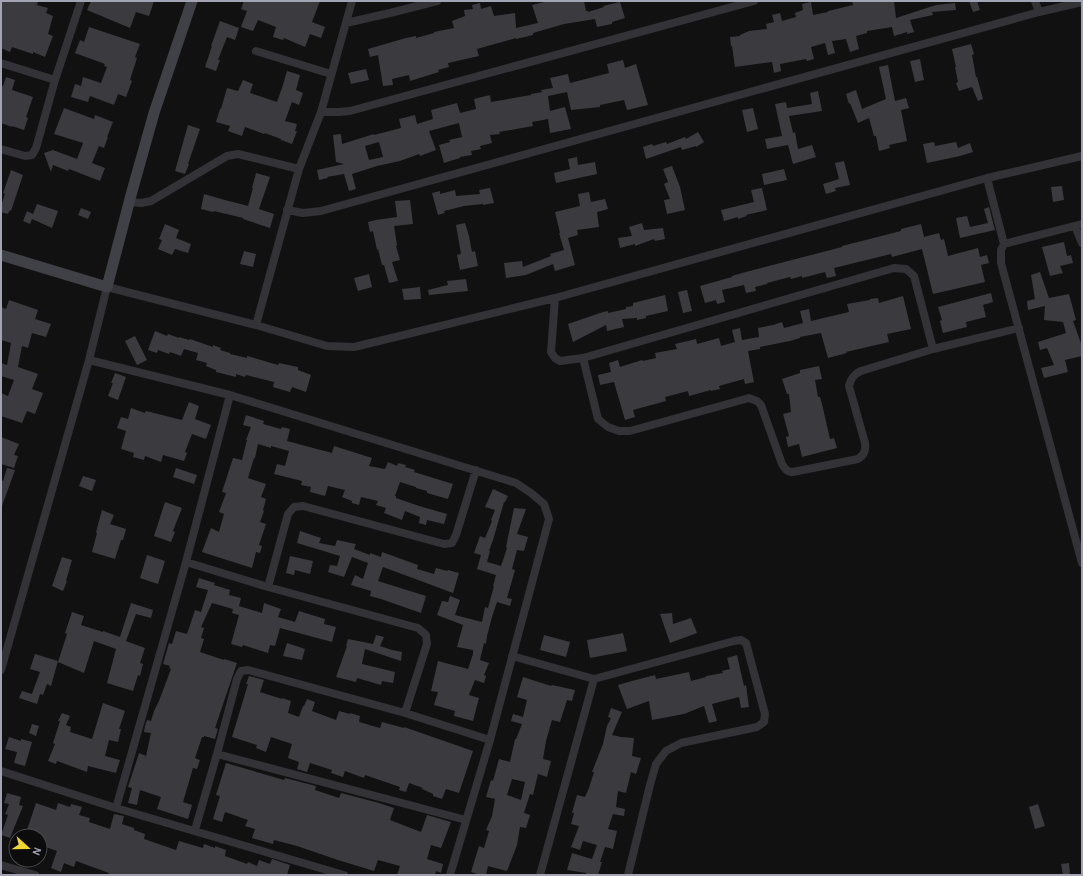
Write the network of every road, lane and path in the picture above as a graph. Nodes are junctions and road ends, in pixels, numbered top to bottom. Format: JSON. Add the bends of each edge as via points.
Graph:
{"nodes":[{"id":1,"x":81,"y":1,"type":"edge"},
{"id":2,"x":192,"y":1,"type":"edge"},
{"id":3,"x":352,"y":1,"type":"edge"},
{"id":4,"x":437,"y":1,"type":"edge"},
{"id":5,"x":754,"y":1,"type":"edge"},
{"id":6,"x":1035,"y":1,"type":"edge"},
{"id":7,"x":1082,"y":2,"type":"edge"},
{"id":8,"x":1038,"y":12,"type":"junction"},
{"id":9,"x":346,"y":23,"type":"junction"},
{"id":10,"x":256,"y":51,"type":"dead end"},
{"id":11,"x":1,"y":63,"type":"edge"},
{"id":12,"x":331,"y":74,"type":"junction"},
{"id":13,"x":56,"y":80,"type":"junction"},
{"id":14,"x":321,"y":112,"type":"junction"},
{"id":15,"x":1,"y":150,"type":"edge"},
{"id":16,"x":1082,"y":156,"type":"edge"},
{"id":17,"x":299,"y":169,"type":"junction"},
{"id":18,"x":987,"y":178,"type":"junction"},
{"id":19,"x":130,"y":202,"type":"junction"},
{"id":20,"x":288,"y":210,"type":"junction"},
{"id":21,"x":1079,"y":225,"type":"edge"},
{"id":22,"x":1082,"y":243,"type":"edge"},
{"id":23,"x":1004,"y":244,"type":"junction"},
{"id":24,"x":1,"y":255,"type":"edge"},
{"id":25,"x":107,"y":287,"type":"junction"},
{"id":26,"x":555,"y":298,"type":"junction"},
{"id":27,"x":256,"y":325,"type":"junction"},
{"id":28,"x":1019,"y":328,"type":"junction"},
{"id":29,"x":933,"y":349,"type":"junction"},
{"id":30,"x":583,"y":358,"type":"junction"},
{"id":31,"x":89,"y":360,"type":"junction"},
{"id":32,"x":230,"y":395,"type":"junction"},
{"id":33,"x":476,"y":470,"type":"junction"},
{"id":34,"x":1079,"y":543,"type":"edge"},
{"id":35,"x":186,"y":562,"type":"junction"},
{"id":36,"x":1082,"y":563,"type":"edge"},
{"id":37,"x":268,"y":587,"type":"junction"},
{"id":38,"x":512,"y":656,"type":"junction"},
{"id":39,"x":1,"y":670,"type":"edge"},
{"id":40,"x":594,"y":679,"type":"junction"},
{"id":41,"x":405,"y":713,"type":"junction"},
{"id":42,"x":490,"y":740,"type":"junction"},
{"id":43,"x":218,"y":754,"type":"junction"},
{"id":44,"x":1,"y":771,"type":"edge"},
{"id":45,"x":116,"y":808,"type":"junction"},
{"id":46,"x":466,"y":820,"type":"junction"},
{"id":47,"x":195,"y":830,"type":"junction"},
{"id":48,"x":1,"y":865,"type":"edge"},
{"id":49,"x":35,"y":875,"type":"edge"},
{"id":50,"x":344,"y":875,"type":"edge"},
{"id":51,"x":450,"y":875,"type":"edge"},
{"id":52,"x":540,"y":875,"type":"edge"},
{"id":53,"x":628,"y":875,"type":"edge"}],
"edges":[{"from":1,"to":13,"type":"street"},
{"from":2,"to":19,"type":"street","via":[[154,113]]},
{"from":3,"to":9,"type":"street"},
{"from":4,"to":9,"type":"street"},
{"from":5,"to":14,"type":"street","via":[[350,111]]},
{"from":6,"to":8,"type":"street"},
{"from":7,"to":8,"type":"street"},
{"from":8,"to":20,"type":"street","via":[[321,211],[303,213]]},
{"from":9,"to":12,"type":"street"},
{"from":10,"to":12,"type":"street"},
{"from":11,"to":13,"type":"street"},
{"from":12,"to":14,"type":"street"},
{"from":13,"to":15,"type":"street","via":[[32,154],[25,156]]},
{"from":14,"to":17,"type":"street"},
{"from":16,"to":18,"type":"street"},
{"from":17,"to":19,"type":"street","via":[[238,154],[227,156],[151,201]]},
{"from":17,"to":20,"type":"street"},
{"from":18,"to":23,"type":"street"},
{"from":18,"to":26,"type":"street"},
{"from":19,"to":25,"type":"street"},
{"from":20,"to":27,"type":"street"},
{"from":21,"to":22,"type":"street"},
{"from":21,"to":23,"type":"street"},
{"from":23,"to":28,"type":"street","via":[[1001,262]]},
{"from":24,"to":25,"type":"street"},
{"from":25,"to":27,"type":"street"},
{"from":25,"to":31,"type":"street"},
{"from":26,"to":27,"type":"street","via":[[354,347],[327,346]]},
{"from":26,"to":30,"type":"street","via":[[551,352],[560,361]]},
{"from":28,"to":29,"type":"street"},
{"from":28,"to":34,"type":"street"},
{"from":29,"to":30,"type":"street","via":[[914,276],[906,269],[894,268]]},
{"from":29,"to":30,"type":"street","via":[[861,371],[851,380],[849,386],[865,443],[866,450],[863,455],[858,459],[793,472],[789,472],[782,464],[761,406],[749,398],[630,431],[608,427],[598,419]]},
{"from":31,"to":32,"type":"street"},
{"from":31,"to":39,"type":"street"},
{"from":32,"to":33,"type":"street"},
{"from":32,"to":35,"type":"street"},
{"from":33,"to":37,"type":"street","via":[[452,543],[444,544],[304,506],[294,507],[288,514]]},
{"from":33,"to":38,"type":"street","via":[[516,483],[531,493],[544,504],[549,519]]},
{"from":34,"to":36,"type":"street"},
{"from":35,"to":37,"type":"street"},
{"from":35,"to":45,"type":"street"},
{"from":37,"to":41,"type":"street","via":[[418,628],[426,635],[427,644]]},
{"from":38,"to":40,"type":"street"},
{"from":38,"to":42,"type":"street"},
{"from":40,"to":52,"type":"street"},
{"from":40,"to":53,"type":"street","via":[[741,640],[746,643],[765,714],[764,722],[757,727],[681,743],[666,751],[656,764]]},
{"from":41,"to":42,"type":"street"},
{"from":41,"to":43,"type":"street","via":[[248,670],[241,671]]},
{"from":42,"to":46,"type":"street"},
{"from":43,"to":46,"type":"street"},
{"from":43,"to":47,"type":"street"},
{"from":44,"to":45,"type":"street"},
{"from":45,"to":47,"type":"street"},
{"from":46,"to":51,"type":"street"},
{"from":47,"to":50,"type":"street"},
{"from":48,"to":49,"type":"street"}]}
